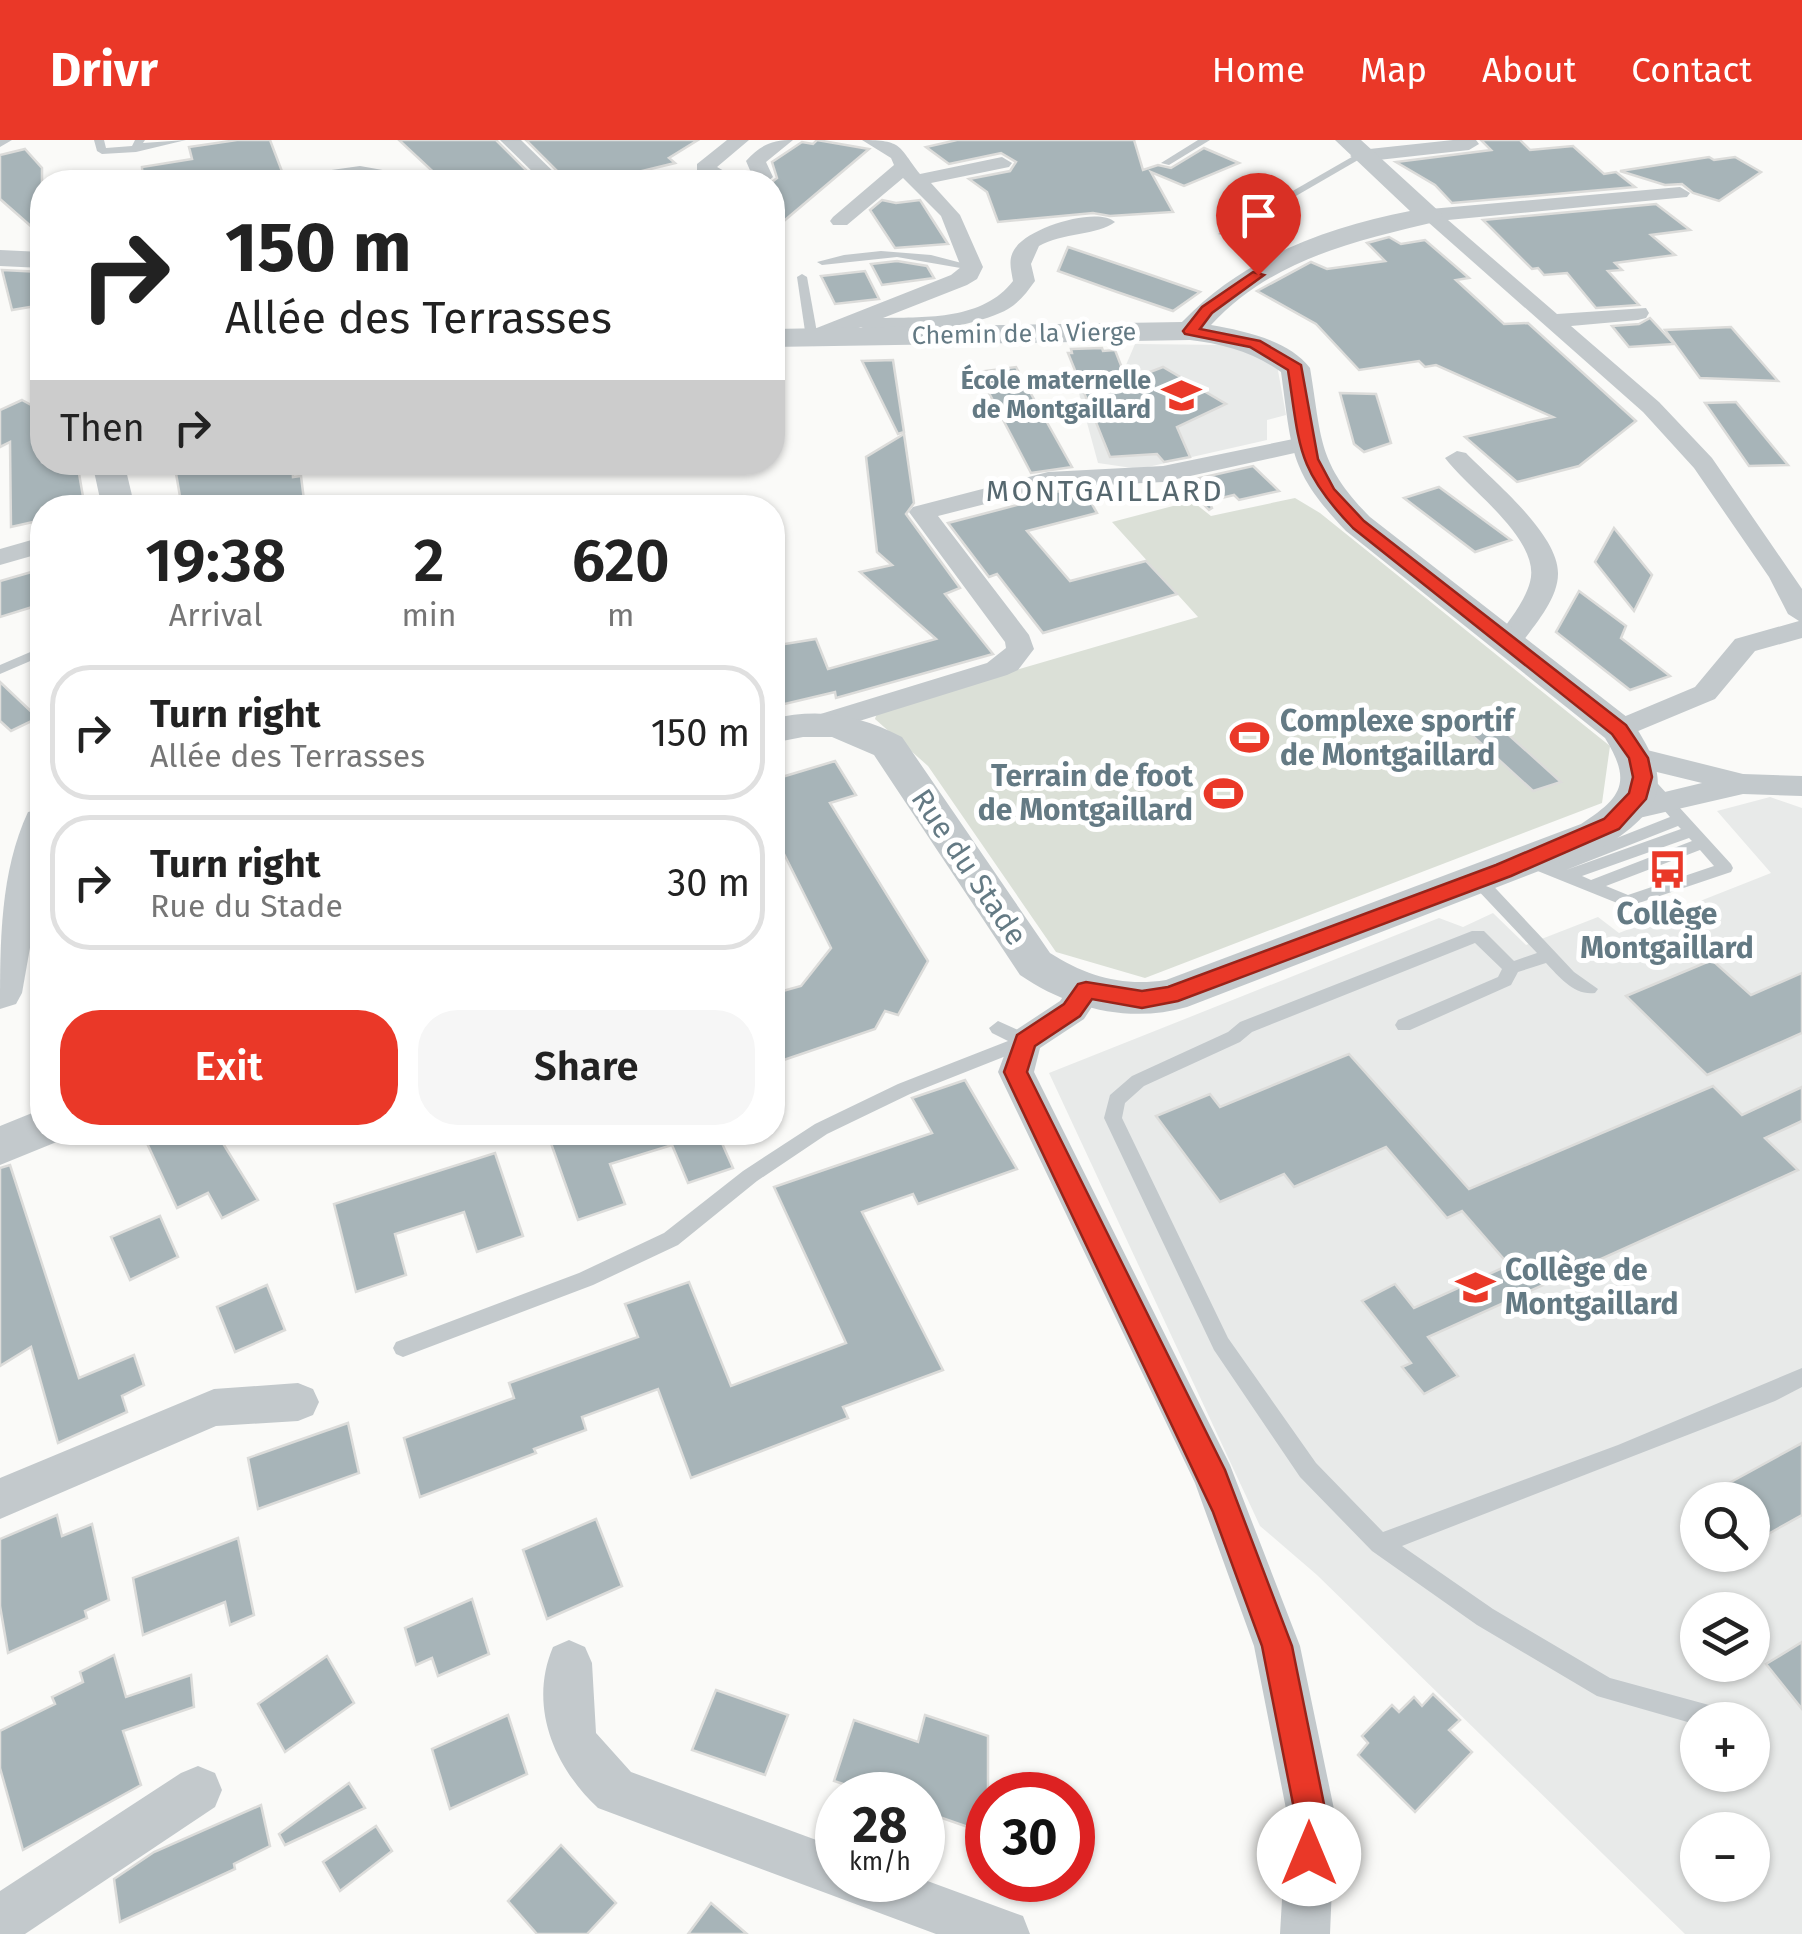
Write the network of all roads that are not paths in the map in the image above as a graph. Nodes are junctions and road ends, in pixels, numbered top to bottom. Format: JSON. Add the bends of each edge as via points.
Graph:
{"nodes":[{"id":1,"x":98,"y":140,"type":"edge"},
{"id":2,"x":181,"y":140,"type":"edge"},
{"id":3,"x":510,"y":140,"type":"edge"},
{"id":4,"x":739,"y":140,"type":"edge"},
{"id":5,"x":783,"y":140,"type":"edge"},
{"id":6,"x":872,"y":140,"type":"edge"},
{"id":7,"x":1205,"y":140,"type":"edge"},
{"id":8,"x":140,"y":143,"type":"edge"},
{"id":9,"x":1469,"y":144,"type":"dead end"},
{"id":10,"x":1353,"y":148,"type":"edge"},
{"id":11,"x":1002,"y":163,"type":"dead end"},
{"id":12,"x":1166,"y":163,"type":"dead end"},
{"id":13,"x":541,"y":170,"type":"edge"},
{"id":14,"x":708,"y":170,"type":"edge"},
{"id":15,"x":760,"y":170,"type":"edge"},
{"id":16,"x":911,"y":174,"type":"junction"},
{"id":17,"x":1680,"y":193,"type":"dead end"},
{"id":18,"x":1430,"y":215,"type":"junction"},
{"id":19,"x":840,"y":221,"type":"dead end"},
{"id":20,"x":1105,"y":222,"type":"dead end"},
{"id":21,"x":1224,"y":234,"type":"dead end"},
{"id":22,"x":0,"y":258,"type":"edge"},
{"id":23,"x":30,"y":259,"type":"edge"},
{"id":24,"x":822,"y":262,"type":"dead end"},
{"id":25,"x":972,"y":267,"type":"junction"},
{"id":26,"x":802,"y":277,"type":"dead end"},
{"id":27,"x":1638,"y":314,"type":"dead end"},
{"id":28,"x":1550,"y":321,"type":"junction"},
{"id":29,"x":840,"y":327,"type":"junction"},
{"id":30,"x":1190,"y":331,"type":"junction"},
{"id":31,"x":785,"y":338,"type":"edge"},
{"id":32,"x":812,"y":338,"type":"junction"},
{"id":33,"x":1308,"y":443,"type":"junction"},
{"id":34,"x":1456,"y":458,"type":"dead end"},
{"id":35,"x":30,"y":548,"type":"edge"},
{"id":36,"x":0,"y":557,"type":"edge"},
{"id":37,"x":1802,"y":614,"type":"edge"},
{"id":38,"x":1802,"y":629,"type":"edge"},
{"id":39,"x":1508,"y":642,"type":"junction"},
{"id":40,"x":30,"y":656,"type":"edge"},
{"id":41,"x":0,"y":670,"type":"edge"},
{"id":42,"x":824,"y":723,"type":"junction"},
{"id":43,"x":785,"y":727,"type":"edge"},
{"id":44,"x":1619,"y":730,"type":"junction"},
{"id":45,"x":1742,"y":784,"type":"junction"},
{"id":46,"x":1802,"y":786,"type":"edge"},
{"id":47,"x":1664,"y":806,"type":"junction"},
{"id":48,"x":1549,"y":869,"type":"junction"},
{"id":49,"x":1478,"y":880,"type":"junction"},
{"id":50,"x":1591,"y":886,"type":"junction"},
{"id":51,"x":30,"y":891,"type":"edge"},
{"id":52,"x":1548,"y":956,"type":"junction"},
{"id":53,"x":1511,"y":968,"type":"junction"},
{"id":54,"x":1589,"y":989,"type":"dead end"},
{"id":55,"x":1086,"y":990,"type":"junction"},
{"id":56,"x":0,"y":994,"type":"edge"},
{"id":57,"x":1404,"y":1025,"type":"dead end"},
{"id":58,"x":1012,"y":1035,"type":"junction"},
{"id":59,"x":30,"y":1133,"type":"edge"},
{"id":60,"x":0,"y":1146,"type":"edge"},
{"id":61,"x":403,"y":1348,"type":"dead end"},
{"id":62,"x":1802,"y":1376,"type":"edge"},
{"id":63,"x":298,"y":1402,"type":"dead end"},
{"id":64,"x":0,"y":1499,"type":"edge"},
{"id":65,"x":1380,"y":1544,"type":"junction"},
{"id":66,"x":569,"y":1663,"type":"dead end"},
{"id":67,"x":1680,"y":1709,"type":"edge"},
{"id":68,"x":198,"y":1790,"type":"dead end"},
{"id":69,"x":815,"y":1865,"type":"edge"},
{"id":70,"x":917,"y":1902,"type":"edge"},
{"id":71,"x":0,"y":1921,"type":"edge"},
{"id":72,"x":1004,"y":1934,"type":"edge"},
{"id":73,"x":1305,"y":1934,"type":"edge"}],
"edges":[{"from":1,"to":8,"type":"lane","via":[[108,153]]},
{"from":2,"to":8,"type":"lane"},
{"from":3,"to":13,"type":"street"},
{"from":4,"to":14,"type":"street"},
{"from":5,"to":15,"type":"street","via":[[756,161]]},
{"from":6,"to":16,"type":"street","via":[[900,155]]},
{"from":7,"to":12,"type":"lane"},
{"from":9,"to":10,"type":"street"},
{"from":10,"to":18,"type":"street"},
{"from":10,"to":21,"type":"lane"},
{"from":11,"to":16,"type":"street"},
{"from":16,"to":19,"type":"street"},
{"from":16,"to":25,"type":"street","via":[[952,217]]},
{"from":17,"to":18,"type":"street"},
{"from":18,"to":28,"type":"street"},
{"from":18,"to":30,"type":"street","via":[[1291,255],[1207,310]]},
{"from":20,"to":29,"type":"street","via":[[1064,226],[1034,239],[1022,254],[1019,292],[999,306],[947,321]]},
{"from":22,"to":23,"type":"street"},
{"from":24,"to":25,"type":"lane","via":[[878,251]]},
{"from":25,"to":29,"type":"street","via":[[958,280]]},
{"from":26,"to":32,"type":"lane"},
{"from":27,"to":28,"type":"street"},
{"from":28,"to":37,"type":"street","via":[[1652,408],[1703,463]]},
{"from":29,"to":32,"type":"street"},
{"from":30,"to":32,"type":"street","name":"Chemin de la Vierge"},
{"from":30,"to":33,"type":"street","via":[[1255,344],[1295,368]]},
{"from":31,"to":32,"type":"street","name":"Chemin de la Vierge"},
{"from":33,"to":39,"type":"street","via":[[1327,492],[1358,524]]},
{"from":33,"to":42,"type":"street","via":[[1163,474],[1048,480],[922,512],[1020,649],[997,669]]},
{"from":34,"to":39,"type":"street","via":[[1522,527],[1546,567],[1543,584]]},
{"from":35,"to":36,"type":"street"},
{"from":38,"to":44,"type":"street","via":[[1745,645],[1705,692]]},
{"from":39,"to":44,"type":"street"},
{"from":40,"to":41,"type":"lane"},
{"from":42,"to":43,"type":"street","name":"Rue du Stade"},
{"from":42,"to":55,"type":"street","name":"Rue du Stade","via":[[849,726],[888,746],[1020,947],[1035,964]]},
{"from":44,"to":47,"type":"street"},
{"from":45,"to":46,"type":"street"},
{"from":45,"to":47,"type":"street"},
{"from":45,"to":47,"type":"street"},
{"from":47,"to":48,"type":"lane"},
{"from":47,"to":48,"type":"street","name":"Rue du Stade","via":[[1594,834]]},
{"from":47,"to":50,"type":"lane"},
{"from":47,"to":50,"type":"lane","via":[[1725,868],[1628,901]]},
{"from":48,"to":49,"type":"street","name":"Rue du Stade"},
{"from":48,"to":50,"type":"lane"},
{"from":49,"to":52,"type":"lane"},
{"from":49,"to":55,"type":"street","name":"Rue du Stade","via":[[1170,995],[1142,1000]]},
{"from":51,"to":56,"type":"street"},
{"from":52,"to":53,"type":"lane"},
{"from":52,"to":54,"type":"lane"},
{"from":53,"to":57,"type":"lane","via":[[1505,982]]},
{"from":53,"to":65,"type":"lane","via":[[1478,935],[1246,1027],[1138,1081],[1116,1100],[1113,1118],[1221,1344],[1308,1470]]},
{"from":55,"to":58,"type":"street","via":[[1072,1010]]},
{"from":58,"to":61,"type":"lane","via":[[821,1129],[670,1239],[586,1279]]},
{"from":58,"to":73,"type":"street","via":[[1016,1072],[1215,1479],[1277,1646],[1310,1814]]},
{"from":59,"to":60,"type":"street"},
{"from":62,"to":65,"type":"lane"},
{"from":63,"to":64,"type":"street","via":[[214,1408]]},
{"from":65,"to":67,"type":"lane","via":[[1485,1617],[1606,1688]]},
{"from":66,"to":69,"type":"street","via":[[569,1734],[586,1766],[615,1791]]},
{"from":68,"to":71,"type":"street"},
{"from":70,"to":72,"type":"street"}]}
